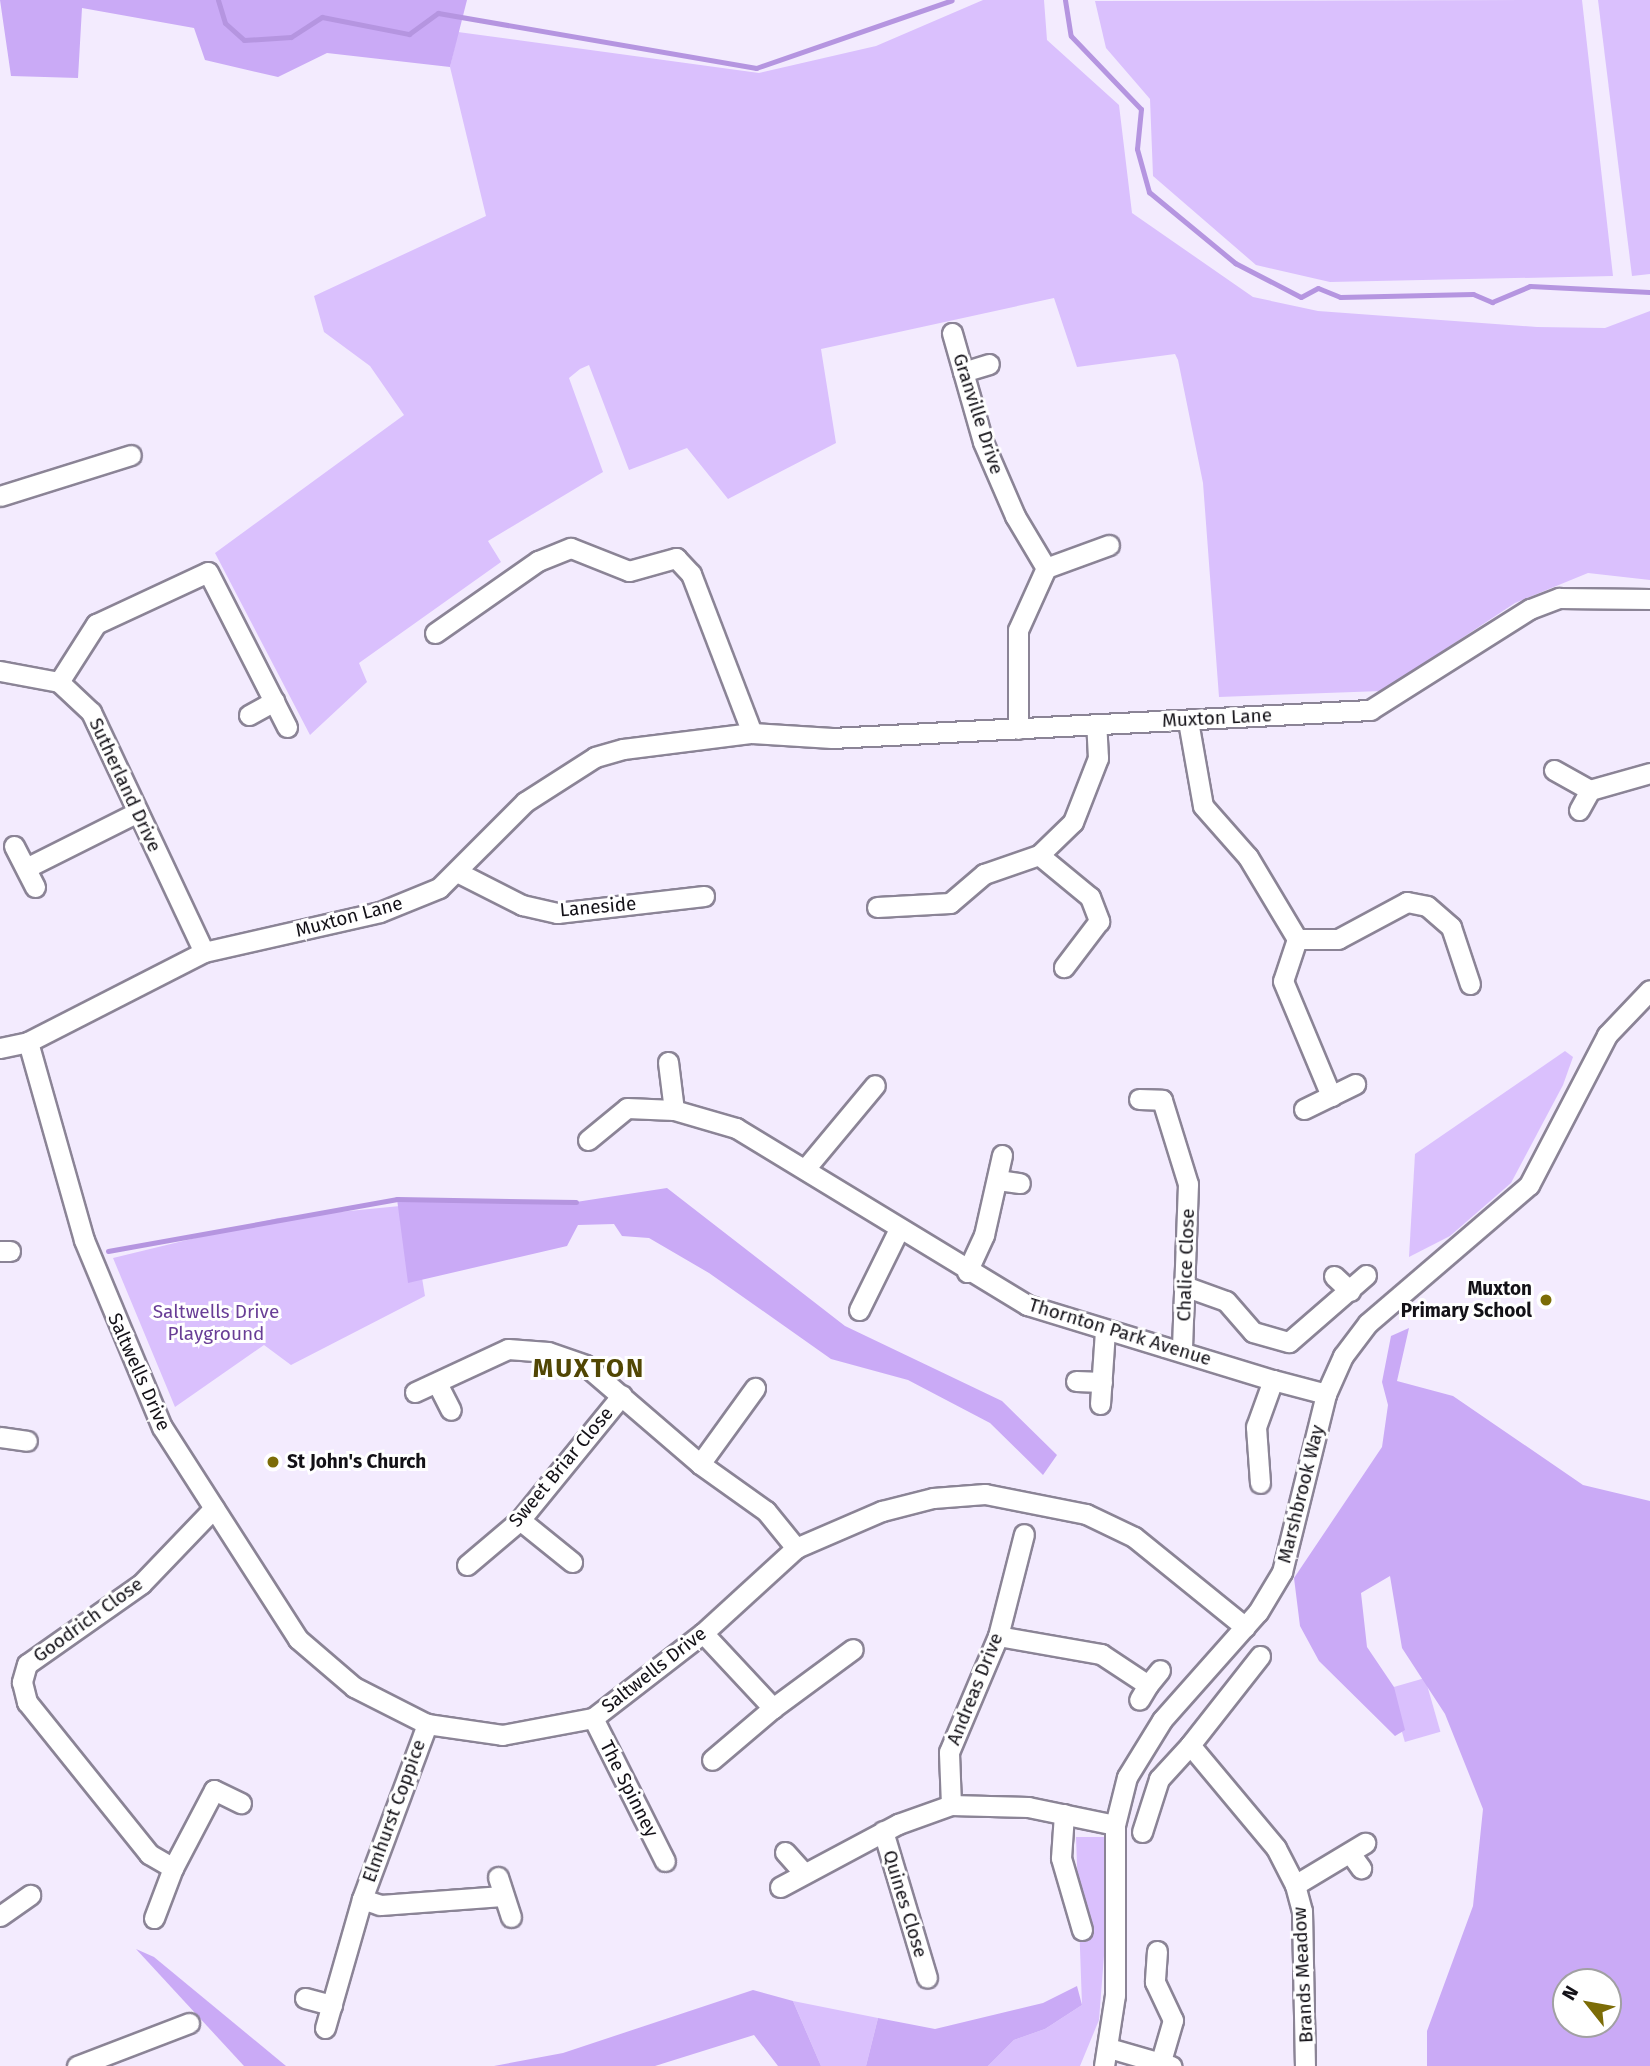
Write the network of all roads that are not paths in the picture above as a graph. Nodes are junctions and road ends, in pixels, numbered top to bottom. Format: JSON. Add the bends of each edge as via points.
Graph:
{"nodes":[{"id":1,"x":952,"y":333,"type":"dead end"},
{"id":2,"x":989,"y":364,"type":"dead end"},
{"id":3,"x":962,"y":372,"type":"junction"},
{"id":4,"x":131,"y":455,"type":"dead end"},
{"id":5,"x":0,"y":496,"type":"edge"},
{"id":6,"x":1109,"y":545,"type":"dead end"},
{"id":7,"x":1046,"y":568,"type":"junction"},
{"id":8,"x":1650,"y":599,"type":"edge"},
{"id":9,"x":435,"y":633,"type":"dead end"},
{"id":10,"x":0,"y":671,"type":"edge"},
{"id":11,"x":59,"y":682,"type":"junction"},
{"id":12,"x":274,"y":701,"type":"junction"},
{"id":13,"x":249,"y":715,"type":"dead end"},
{"id":14,"x":1188,"y":721,"type":"junction"},
{"id":15,"x":1096,"y":724,"type":"junction"},
{"id":16,"x":287,"y":727,"type":"dead end"},
{"id":17,"x":1018,"y":729,"type":"junction"},
{"id":18,"x":752,"y":733,"type":"junction"},
{"id":19,"x":1554,"y":770,"type":"dead end"},
{"id":20,"x":1650,"y":773,"type":"edge"},
{"id":21,"x":1590,"y":790,"type":"junction"},
{"id":22,"x":1579,"y":810,"type":"dead end"},
{"id":23,"x":138,"y":812,"type":"junction"},
{"id":24,"x":14,"y":846,"type":"dead end"},
{"id":25,"x":1039,"y":855,"type":"junction"},
{"id":26,"x":26,"y":867,"type":"junction"},
{"id":27,"x":459,"y":873,"type":"junction"},
{"id":28,"x":36,"y":887,"type":"dead end"},
{"id":29,"x":704,"y":896,"type":"dead end"},
{"id":30,"x":877,"y":907,"type":"dead end"},
{"id":31,"x":1297,"y":939,"type":"junction"},
{"id":32,"x":205,"y":952,"type":"junction"},
{"id":33,"x":1064,"y":967,"type":"dead end"},
{"id":34,"x":1470,"y":984,"type":"dead end"},
{"id":35,"x":1650,"y":990,"type":"edge"},
{"id":36,"x":28,"y":1042,"type":"junction"},
{"id":37,"x":0,"y":1048,"type":"edge"},
{"id":38,"x":668,"y":1062,"type":"dead end"},
{"id":39,"x":1355,"y":1084,"type":"dead end"},
{"id":40,"x":875,"y":1085,"type":"dead end"},
{"id":41,"x":1331,"y":1096,"type":"junction"},
{"id":42,"x":1139,"y":1099,"type":"dead end"},
{"id":43,"x":1304,"y":1109,"type":"dead end"},
{"id":44,"x":674,"y":1110,"type":"junction"},
{"id":45,"x":588,"y":1140,"type":"dead end"},
{"id":46,"x":1002,"y":1155,"type":"dead end"},
{"id":47,"x":805,"y":1169,"type":"junction"},
{"id":48,"x":998,"y":1180,"type":"junction"},
{"id":49,"x":1020,"y":1183,"type":"dead end"},
{"id":50,"x":900,"y":1230,"type":"junction"},
{"id":51,"x":967,"y":1272,"type":"junction"},
{"id":52,"x":1366,"y":1275,"type":"dead end"},
{"id":53,"x":1334,"y":1276,"type":"dead end"},
{"id":54,"x":1187,"y":1287,"type":"junction"},
{"id":55,"x":1350,"y":1291,"type":"junction"},
{"id":56,"x":859,"y":1310,"type":"dead end"},
{"id":57,"x":1105,"y":1330,"type":"junction"},
{"id":58,"x":1182,"y":1351,"type":"junction"},
{"id":59,"x":1273,"y":1380,"type":"junction"},
{"id":60,"x":1076,"y":1381,"type":"dead end"},
{"id":61,"x":1102,"y":1381,"type":"junction"},
{"id":62,"x":438,"y":1383,"type":"junction"},
{"id":63,"x":755,"y":1388,"type":"dead end"},
{"id":64,"x":415,"y":1392,"type":"dead end"},
{"id":65,"x":1326,"y":1394,"type":"junction"},
{"id":66,"x":622,"y":1395,"type":"junction"},
{"id":67,"x":1100,"y":1404,"type":"dead end"},
{"id":68,"x":451,"y":1410,"type":"dead end"},
{"id":69,"x":0,"y":1437,"type":"edge"},
{"id":70,"x":27,"y":1441,"type":"dead end"},
{"id":71,"x":700,"y":1464,"type":"junction"},
{"id":72,"x":1260,"y":1483,"type":"dead end"},
{"id":73,"x":214,"y":1508,"type":"junction"},
{"id":74,"x":520,"y":1520,"type":"junction"},
{"id":75,"x":1024,"y":1534,"type":"dead end"},
{"id":76,"x":796,"y":1548,"type":"junction"},
{"id":77,"x":572,"y":1562,"type":"dead end"},
{"id":78,"x":467,"y":1565,"type":"dead end"},
{"id":79,"x":1245,"y":1628,"type":"junction"},
{"id":80,"x":703,"y":1633,"type":"junction"},
{"id":81,"x":998,"y":1636,"type":"junction"},
{"id":82,"x":853,"y":1650,"type":"dead end"},
{"id":83,"x":1260,"y":1656,"type":"dead end"},
{"id":84,"x":1149,"y":1685,"type":"dead end"},
{"id":85,"x":772,"y":1708,"type":"junction"},
{"id":86,"x":593,"y":1718,"type":"junction"},
{"id":87,"x":427,"y":1724,"type":"junction"},
{"id":88,"x":1190,"y":1745,"type":"junction"},
{"id":89,"x":721,"y":1759,"type":"dead end"},
{"id":90,"x":241,"y":1802,"type":"dead end"},
{"id":91,"x":951,"y":1805,"type":"junction"},
{"id":92,"x":1064,"y":1814,"type":"junction"},
{"id":93,"x":1115,"y":1825,"type":"junction"},
{"id":94,"x":883,"y":1831,"type":"junction"},
{"id":95,"x":1142,"y":1832,"type":"dead end"},
{"id":96,"x":785,"y":1852,"type":"dead end"},
{"id":97,"x":1359,"y":1855,"type":"dead end"},
{"id":98,"x":665,"y":1861,"type":"dead end"},
{"id":99,"x":173,"y":1868,"type":"junction"},
{"id":100,"x":802,"y":1871,"type":"junction"},
{"id":101,"x":1295,"y":1885,"type":"junction"},
{"id":102,"x":780,"y":1887,"type":"dead end"},
{"id":103,"x":30,"y":1895,"type":"dead end"},
{"id":104,"x":362,"y":1899,"type":"junction"},
{"id":105,"x":0,"y":1916,"type":"edge"},
{"id":106,"x":511,"y":1917,"type":"dead end"},
{"id":107,"x":154,"y":1918,"type":"dead end"},
{"id":108,"x":1082,"y":1930,"type":"dead end"},
{"id":109,"x":1157,"y":1951,"type":"dead end"},
{"id":110,"x":927,"y":1978,"type":"dead end"},
{"id":111,"x":305,"y":1998,"type":"dead end"},
{"id":112,"x":332,"y":2005,"type":"junction"},
{"id":113,"x":190,"y":2022,"type":"dead end"},
{"id":114,"x":325,"y":2028,"type":"dead end"},
{"id":115,"x":1107,"y":2057,"type":"edge"},
{"id":116,"x":1167,"y":2064,"type":"edge"},
{"id":117,"x":77,"y":2066,"type":"edge"},
{"id":118,"x":1305,"y":2066,"type":"edge"}],
"edges":[{"from":1,"to":3,"type":"street","name":"Granville Drive"},
{"from":2,"to":3,"type":"street"},
{"from":3,"to":7,"type":"street","name":"Granville Drive","via":[[993,466]]},
{"from":4,"to":5,"type":"street","via":[[106,451]]},
{"from":6,"to":7,"type":"street"},
{"from":7,"to":17,"type":"street","via":[[1018,630]]},
{"from":8,"to":14,"type":"street","name":"Muxton Lane","via":[[1559,598],[1530,609],[1370,710]]},
{"from":9,"to":18,"type":"street","via":[[538,561],[571,548],[629,571],[676,558],[691,574]]},
{"from":10,"to":11,"type":"street"},
{"from":11,"to":12,"type":"street","via":[[96,624],[208,572]]},
{"from":11,"to":23,"type":"street","name":"Sutherland Drive","via":[[91,712]]},
{"from":12,"to":13,"type":"street"},
{"from":12,"to":16,"type":"street"},
{"from":14,"to":15,"type":"street","name":"Muxton Lane"},
{"from":14,"to":31,"type":"street","via":[[1203,806],[1248,857]]},
{"from":15,"to":17,"type":"street","name":"Muxton Lane"},
{"from":15,"to":25,"type":"street","via":[[1098,758],[1073,822]]},
{"from":17,"to":18,"type":"street","name":"Muxton Lane","via":[[832,738]]},
{"from":18,"to":27,"type":"street","name":"Muxton Lane","via":[[594,758],[525,802]]},
{"from":19,"to":21,"type":"street"},
{"from":20,"to":21,"type":"street"},
{"from":21,"to":22,"type":"street"},
{"from":23,"to":26,"type":"street"},
{"from":23,"to":32,"type":"street","name":"Sutherland Drive"},
{"from":24,"to":26,"type":"street"},
{"from":25,"to":30,"type":"street","via":[[984,874],[950,902],[902,910]]},
{"from":25,"to":33,"type":"street","via":[[1090,897],[1099,921]]},
{"from":26,"to":28,"type":"street"},
{"from":27,"to":29,"type":"street","name":"Laneside","via":[[523,905],[556,913]]},
{"from":27,"to":32,"type":"street","name":"Muxton Lane","via":[[439,888],[380,912]]},
{"from":31,"to":34,"type":"street","via":[[1338,939],[1407,902],[1427,906],[1451,927]]},
{"from":31,"to":41,"type":"street","via":[[1283,981]]},
{"from":32,"to":36,"type":"street","name":"Muxton Lane"},
{"from":35,"to":65,"type":"street","name":"Marshbrook Way","via":[[1606,1035],[1529,1185],[1368,1323]]},
{"from":36,"to":37,"type":"street","name":"Muxton Lane"},
{"from":36,"to":73,"type":"street","name":"Saltwells Drive","via":[[84,1240],[124,1343],[157,1417]]},
{"from":38,"to":44,"type":"street"},
{"from":39,"to":41,"type":"street"},
{"from":40,"to":47,"type":"street"},
{"from":41,"to":43,"type":"street"},
{"from":42,"to":54,"type":"street","name":"Chalice Close","via":[[1166,1093],[1188,1185]]},
{"from":44,"to":45,"type":"street","name":"Thornton Park Avenue","via":[[627,1108]]},
{"from":44,"to":47,"type":"street","name":"Thornton Park Avenue","via":[[736,1128]]},
{"from":46,"to":48,"type":"street"},
{"from":47,"to":50,"type":"street","name":"Thornton Park Avenue"},
{"from":48,"to":49,"type":"street"},
{"from":48,"to":51,"type":"street"},
{"from":50,"to":51,"type":"street","name":"Thornton Park Avenue"},
{"from":50,"to":56,"type":"street"},
{"from":51,"to":57,"type":"street","name":"Thornton Park Avenue","via":[[1027,1304]]},
{"from":52,"to":55,"type":"street"},
{"from":53,"to":55,"type":"street"},
{"from":54,"to":55,"type":"street","via":[[1226,1301],[1253,1332],[1289,1342]]},
{"from":54,"to":58,"type":"street","name":"Chalice Close"},
{"from":57,"to":58,"type":"street","name":"Thornton Park Avenue"},
{"from":57,"to":61,"type":"street"},
{"from":58,"to":59,"type":"street","name":"Thornton Park Avenue"},
{"from":59,"to":65,"type":"street","name":"Thornton Park Avenue"},
{"from":59,"to":72,"type":"street","via":[[1255,1427]]},
{"from":60,"to":61,"type":"street"},
{"from":61,"to":67,"type":"street"},
{"from":62,"to":64,"type":"street"},
{"from":62,"to":66,"type":"street","via":[[508,1349],[548,1352],[585,1366]]},
{"from":62,"to":68,"type":"street"},
{"from":63,"to":71,"type":"street"},
{"from":65,"to":79,"type":"street","name":"Marshbrook Way","via":[[1282,1572]]},
{"from":66,"to":71,"type":"street"},
{"from":66,"to":74,"type":"street","name":"Sweet Briar Close"},
{"from":69,"to":70,"type":"street"},
{"from":71,"to":76,"type":"street","via":[[766,1511]]},
{"from":73,"to":87,"type":"street","name":"Saltwells Drive","via":[[298,1639],[354,1687]]},
{"from":73,"to":99,"type":"street","name":"Goodrich Close","via":[[141,1584],[27,1664],[22,1682],[27,1702],[149,1854]]},
{"from":74,"to":77,"type":"street"},
{"from":74,"to":78,"type":"street","name":"Sweet Briar Close"},
{"from":75,"to":81,"type":"street","name":"Andreas Drive"},
{"from":76,"to":79,"type":"street","name":"Saltwells Drive","via":[[882,1511],[933,1498],[1016,1498],[1086,1514],[1134,1537]]},
{"from":76,"to":80,"type":"street","name":"Saltwells Drive"},
{"from":79,"to":93,"type":"street","name":"Marshbrook Way","via":[[1149,1740],[1127,1777]]},
{"from":80,"to":85,"type":"street"},
{"from":80,"to":86,"type":"street","name":"Saltwells Drive"},
{"from":81,"to":84,"type":"street","via":[[1101,1654]]},
{"from":81,"to":91,"type":"street","name":"Andreas Drive","via":[[949,1752]]},
{"from":82,"to":85,"type":"street"},
{"from":83,"to":88,"type":"street"},
{"from":85,"to":89,"type":"street"},
{"from":86,"to":87,"type":"street","name":"Saltwells Drive","via":[[502,1735]]},
{"from":86,"to":98,"type":"street","name":"The Spinney"},
{"from":87,"to":104,"type":"street","name":"Elmhurst Coppice"},
{"from":88,"to":95,"type":"street","via":[[1158,1779]]},
{"from":88,"to":101,"type":"street","name":"Brands Meadow","via":[[1276,1848]]},
{"from":90,"to":99,"type":"street","via":[[214,1790]]},
{"from":91,"to":92,"type":"street"},
{"from":91,"to":94,"type":"street"},
{"from":92,"to":93,"type":"street"},
{"from":92,"to":108,"type":"street","via":[[1061,1858]]},
{"from":93,"to":115,"type":"street","name":"Marshbrook Way"},
{"from":94,"to":100,"type":"street"},
{"from":94,"to":110,"type":"street","name":"Quines Close"},
{"from":96,"to":100,"type":"street"},
{"from":97,"to":101,"type":"street","name":"Brands Meadow"},
{"from":99,"to":107,"type":"street"},
{"from":100,"to":102,"type":"street"},
{"from":101,"to":118,"type":"street","name":"Brands Meadow","via":[[1302,1911]]},
{"from":103,"to":105,"type":"street"},
{"from":104,"to":106,"type":"street","name":"Elmhurst Coppice","via":[[380,1905],[500,1886]]},
{"from":104,"to":112,"type":"street","name":"Elmhurst Coppice"},
{"from":109,"to":116,"type":"street","via":[[1155,1982],[1173,2021]]},
{"from":111,"to":112,"type":"street"},
{"from":112,"to":114,"type":"street","name":"Elmhurst Coppice"},
{"from":113,"to":117,"type":"street"},
{"from":115,"to":116,"type":"street"}]}
